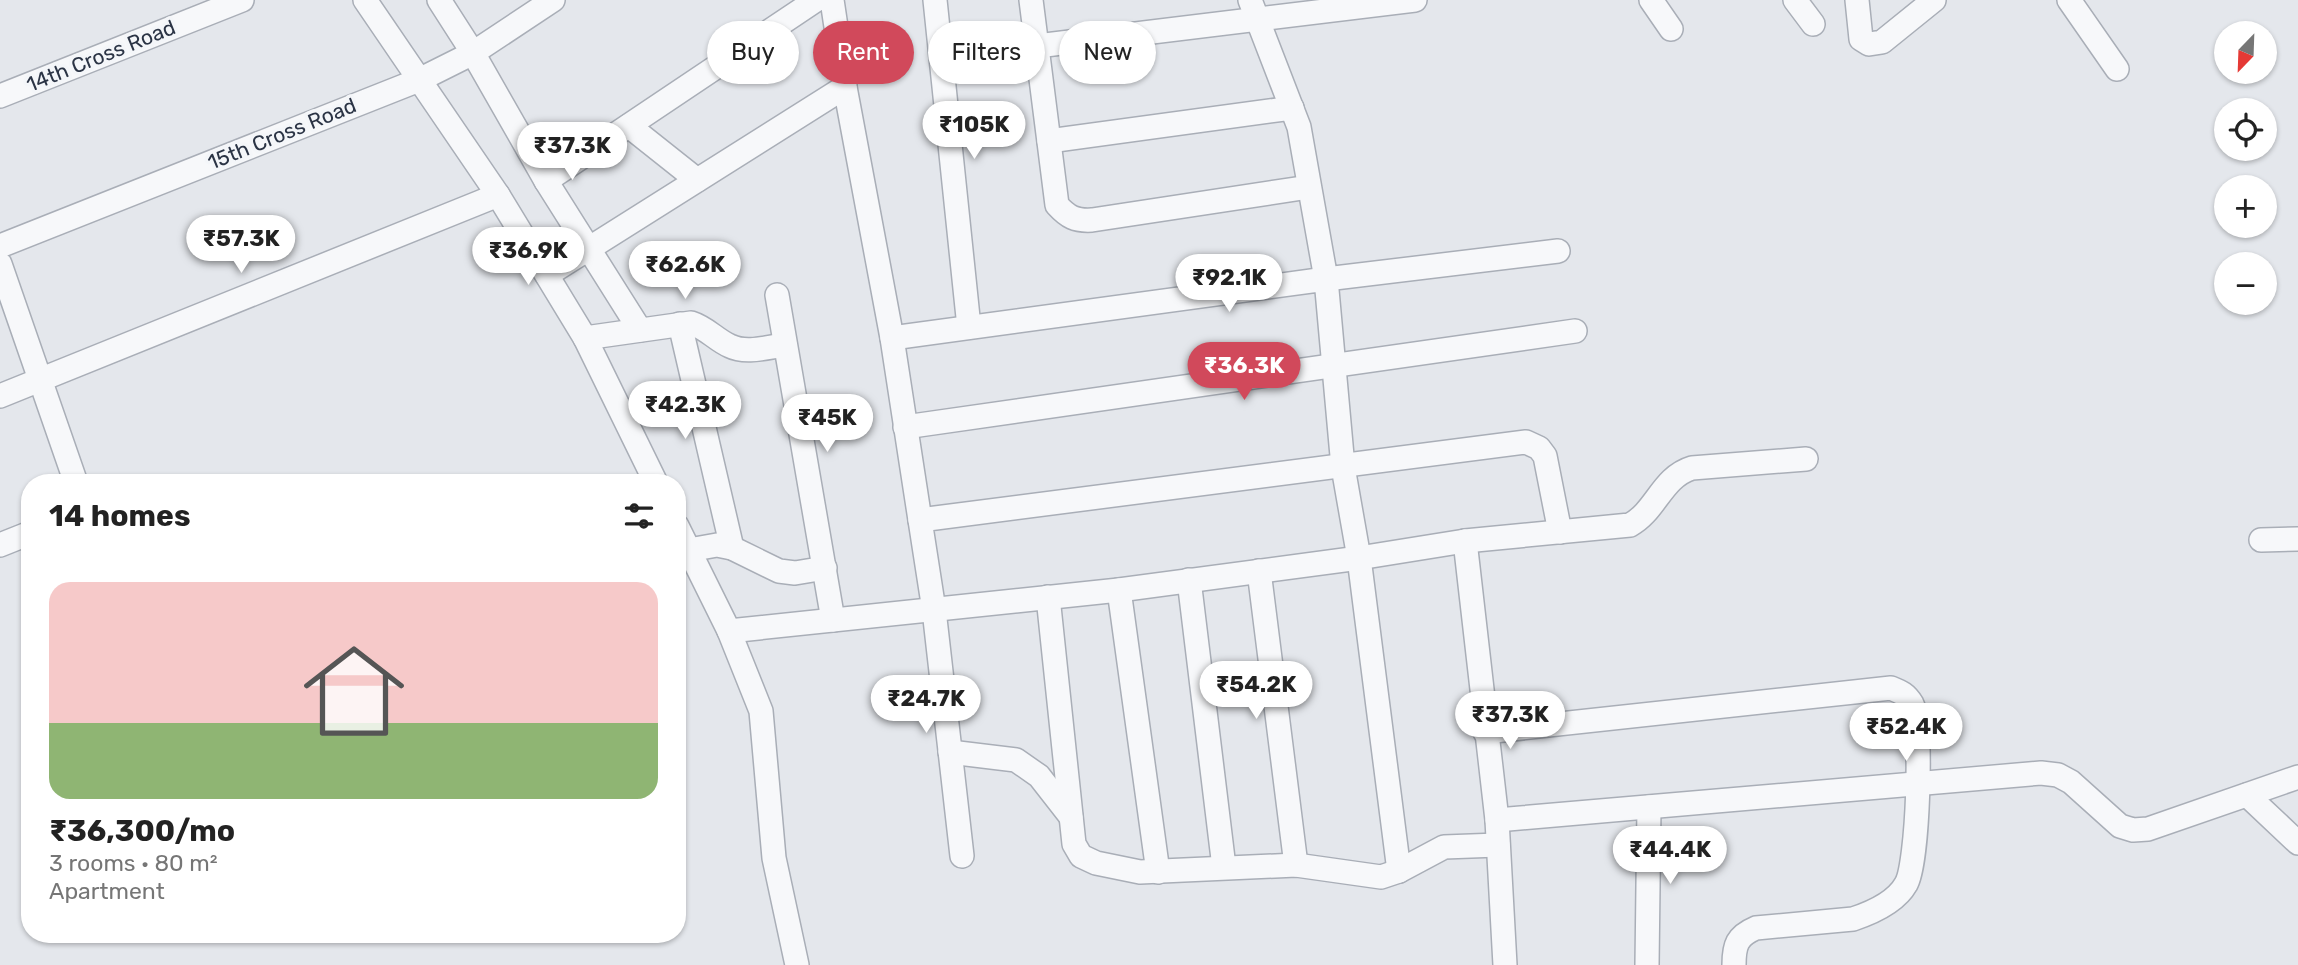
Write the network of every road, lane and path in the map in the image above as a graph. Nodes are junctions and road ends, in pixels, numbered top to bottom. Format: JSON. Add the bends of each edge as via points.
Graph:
{"nodes":[{"id":1,"x":365,"y":0,"type":"edge"},
{"id":2,"x":439,"y":0,"type":"edge"},
{"id":3,"x":553,"y":0,"type":"edge"},
{"id":4,"x":816,"y":0,"type":"edge"},
{"id":5,"x":832,"y":0,"type":"edge"},
{"id":6,"x":935,"y":0,"type":"edge"},
{"id":7,"x":1031,"y":0,"type":"edge"},
{"id":8,"x":1415,"y":0,"type":"edge"},
{"id":9,"x":1651,"y":0,"type":"edge"},
{"id":10,"x":1795,"y":0,"type":"edge"},
{"id":11,"x":1857,"y":0,"type":"edge"},
{"id":12,"x":1934,"y":0,"type":"edge"},
{"id":13,"x":2070,"y":0,"type":"edge"},
{"id":14,"x":233,"y":1,"type":"edge"},
{"id":15,"x":1350,"y":4,"type":"edge"},
{"id":16,"x":1254,"y":10,"type":"edge"},
{"id":17,"x":1034,"y":21,"type":"edge"},
{"id":18,"x":1813,"y":24,"type":"dead end"},
{"id":19,"x":1671,"y":29,"type":"dead end"},
{"id":20,"x":1045,"y":45,"type":"edge"},
{"id":21,"x":472,"y":53,"type":"junction"},
{"id":22,"x":2117,"y":69,"type":"dead end"},
{"id":23,"x":419,"y":80,"type":"junction"},
{"id":24,"x":1042,"y":84,"type":"edge"},
{"id":25,"x":845,"y":87,"type":"junction"},
{"id":26,"x":0,"y":96,"type":"edge"},
{"id":27,"x":1292,"y":108,"type":"junction"},
{"id":28,"x":629,"y":126,"type":"junction"},
{"id":29,"x":1049,"y":141,"type":"junction"},
{"id":30,"x":698,"y":180,"type":"junction"},
{"id":31,"x":546,"y":181,"type":"junction"},
{"id":32,"x":1310,"y":187,"type":"junction"},
{"id":33,"x":498,"y":195,"type":"junction"},
{"id":34,"x":0,"y":246,"type":"edge"},
{"id":35,"x":589,"y":249,"type":"junction"},
{"id":36,"x":1558,"y":251,"type":"dead end"},
{"id":37,"x":0,"y":264,"type":"edge"},
{"id":38,"x":547,"y":275,"type":"junction"},
{"id":39,"x":1326,"y":279,"type":"junction"},
{"id":40,"x":777,"y":295,"type":"dead end"},
{"id":41,"x":680,"y":324,"type":"junction"},
{"id":42,"x":969,"y":327,"type":"junction"},
{"id":43,"x":640,"y":330,"type":"junction"},
{"id":44,"x":1576,"y":331,"type":"dead end"},
{"id":45,"x":585,"y":338,"type":"junction"},
{"id":46,"x":892,"y":338,"type":"junction"},
{"id":47,"x":785,"y":345,"type":"junction"},
{"id":48,"x":1334,"y":367,"type":"junction"},
{"id":49,"x":40,"y":379,"type":"junction"},
{"id":50,"x":0,"y":396,"type":"edge"},
{"id":51,"x":905,"y":427,"type":"junction"},
{"id":52,"x":1806,"y":459,"type":"dead end"},
{"id":53,"x":1343,"y":467,"type":"junction"},
{"id":54,"x":73,"y":474,"type":"edge"},
{"id":55,"x":652,"y":474,"type":"edge"},
{"id":56,"x":920,"y":520,"type":"junction"},
{"id":57,"x":1560,"y":532,"type":"junction"},
{"id":58,"x":21,"y":537,"type":"edge"},
{"id":59,"x":2298,"y":539,"type":"edge"},
{"id":60,"x":2261,"y":540,"type":"dead end"},
{"id":61,"x":1465,"y":541,"type":"junction"},
{"id":62,"x":686,"y":543,"type":"edge"},
{"id":63,"x":0,"y":545,"type":"edge"},
{"id":64,"x":732,"y":548,"type":"junction"},
{"id":65,"x":690,"y":550,"type":"junction"},
{"id":66,"x":1359,"y":558,"type":"junction"},
{"id":67,"x":825,"y":568,"type":"junction"},
{"id":68,"x":1259,"y":571,"type":"junction"},
{"id":69,"x":1189,"y":580,"type":"junction"},
{"id":70,"x":1119,"y":590,"type":"junction"},
{"id":71,"x":1048,"y":597,"type":"junction"},
{"id":72,"x":934,"y":610,"type":"junction"},
{"id":73,"x":834,"y":620,"type":"junction"},
{"id":74,"x":729,"y":631,"type":"junction"},
{"id":75,"x":1485,"y":732,"type":"junction"},
{"id":76,"x":950,"y":752,"type":"junction"},
{"id":77,"x":2298,"y":777,"type":"edge"},
{"id":78,"x":1918,"y":784,"type":"junction"},
{"id":79,"x":2247,"y":794,"type":"junction"},
{"id":80,"x":1648,"y":807,"type":"junction"},
{"id":81,"x":1071,"y":817,"type":"junction"},
{"id":82,"x":1497,"y":820,"type":"junction"},
{"id":83,"x":2298,"y":844,"type":"edge"},
{"id":84,"x":1498,"y":845,"type":"junction"},
{"id":85,"x":962,"y":856,"type":"dead end"},
{"id":86,"x":1296,"y":865,"type":"junction"},
{"id":87,"x":1224,"y":867,"type":"junction"},
{"id":88,"x":1399,"y":871,"type":"junction"},
{"id":89,"x":1158,"y":872,"type":"junction"},
{"id":90,"x":797,"y":965,"type":"edge"},
{"id":91,"x":1505,"y":965,"type":"edge"},
{"id":92,"x":1647,"y":965,"type":"edge"},
{"id":93,"x":1734,"y":965,"type":"edge"}],
"edges":[{"from":1,"to":23,"type":"street"},
{"from":2,"to":21,"type":"street"},
{"from":3,"to":21,"type":"street","name":"15th Cross Road"},
{"from":4,"to":28,"type":"street"},
{"from":5,"to":25,"type":"street"},
{"from":6,"to":42,"type":"street"},
{"from":7,"to":17,"type":"street"},
{"from":8,"to":15,"type":"street"},
{"from":9,"to":19,"type":"street"},
{"from":10,"to":18,"type":"street"},
{"from":11,"to":12,"type":"street","via":[[1861,39],[1869,44],[1882,42]]},
{"from":13,"to":22,"type":"street"},
{"from":14,"to":26,"type":"street","name":"14th Cross Road"},
{"from":15,"to":16,"type":"street"},
{"from":16,"to":20,"type":"street"},
{"from":16,"to":27,"type":"street"},
{"from":21,"to":23,"type":"street","name":"15th Cross Road"},
{"from":21,"to":31,"type":"street"},
{"from":23,"to":33,"type":"street"},
{"from":23,"to":34,"type":"street","name":"15th Cross Road"},
{"from":24,"to":29,"type":"street"},
{"from":25,"to":30,"type":"street"},
{"from":25,"to":46,"type":"street"},
{"from":27,"to":29,"type":"street"},
{"from":27,"to":32,"type":"street"},
{"from":28,"to":30,"type":"street"},
{"from":28,"to":31,"type":"street"},
{"from":29,"to":32,"type":"street","via":[[1057,205],[1078,221]]},
{"from":30,"to":35,"type":"street"},
{"from":31,"to":35,"type":"street"},
{"from":32,"to":39,"type":"street"},
{"from":33,"to":38,"type":"street"},
{"from":33,"to":49,"type":"street"},
{"from":35,"to":38,"type":"street"},
{"from":35,"to":43,"type":"street"},
{"from":36,"to":39,"type":"street"},
{"from":37,"to":49,"type":"street"},
{"from":38,"to":45,"type":"street"},
{"from":39,"to":42,"type":"street"},
{"from":39,"to":48,"type":"street"},
{"from":40,"to":47,"type":"street"},
{"from":41,"to":43,"type":"street"},
{"from":41,"to":47,"type":"street","via":[[704,327],[730,347],[747,351]]},
{"from":41,"to":64,"type":"street"},
{"from":42,"to":46,"type":"street"},
{"from":43,"to":45,"type":"street"},
{"from":44,"to":48,"type":"street"},
{"from":45,"to":55,"type":"street"},
{"from":46,"to":51,"type":"street"},
{"from":47,"to":67,"type":"street"},
{"from":48,"to":51,"type":"street"},
{"from":48,"to":53,"type":"street"},
{"from":49,"to":50,"type":"street"},
{"from":49,"to":54,"type":"street"},
{"from":51,"to":56,"type":"street"},
{"from":52,"to":57,"type":"street","via":[[1681,471],[1641,519],[1630,525]]},
{"from":53,"to":56,"type":"street"},
{"from":53,"to":57,"type":"street","via":[[1526,442],[1545,456]]},
{"from":53,"to":66,"type":"street"},
{"from":56,"to":72,"type":"street"},
{"from":57,"to":61,"type":"street"},
{"from":58,"to":63,"type":"street"},
{"from":59,"to":60,"type":"street"},
{"from":61,"to":66,"type":"street"},
{"from":61,"to":75,"type":"street"},
{"from":62,"to":65,"type":"street"},
{"from":64,"to":65,"type":"street","via":[[717,545]]},
{"from":64,"to":67,"type":"street","via":[[779,571]]},
{"from":65,"to":74,"type":"street"},
{"from":66,"to":68,"type":"street"},
{"from":66,"to":88,"type":"street"},
{"from":67,"to":73,"type":"street"},
{"from":68,"to":69,"type":"street"},
{"from":68,"to":86,"type":"street"},
{"from":69,"to":70,"type":"street"},
{"from":69,"to":87,"type":"street"},
{"from":70,"to":71,"type":"street"},
{"from":70,"to":89,"type":"street"},
{"from":71,"to":72,"type":"street"},
{"from":71,"to":81,"type":"street"},
{"from":72,"to":73,"type":"street"},
{"from":72,"to":76,"type":"street"},
{"from":73,"to":74,"type":"street"},
{"from":74,"to":90,"type":"street","via":[[761,711],[774,858]]},
{"from":75,"to":78,"type":"street","via":[[1891,688],[1904,693],[1913,705]]},
{"from":75,"to":82,"type":"street"},
{"from":76,"to":81,"type":"street","via":[[1016,760],[1039,776]]},
{"from":76,"to":85,"type":"street"},
{"from":77,"to":79,"type":"street"},
{"from":78,"to":79,"type":"street","via":[[2058,775],[2120,826],[2133,830],[2148,829]]},
{"from":78,"to":80,"type":"street"},
{"from":78,"to":93,"type":"street","via":[[1912,872],[1895,897],[1853,919],[1756,928],[1742,934],[1734,947]]},
{"from":79,"to":83,"type":"street"},
{"from":80,"to":82,"type":"street"},
{"from":80,"to":92,"type":"street"},
{"from":81,"to":89,"type":"street","via":[[1074,844],[1081,856],[1140,872]]},
{"from":82,"to":84,"type":"street"},
{"from":84,"to":88,"type":"street","via":[[1444,847]]},
{"from":84,"to":91,"type":"street"},
{"from":86,"to":87,"type":"street"},
{"from":86,"to":88,"type":"street","via":[[1381,877]]},
{"from":87,"to":89,"type":"street"}]}
